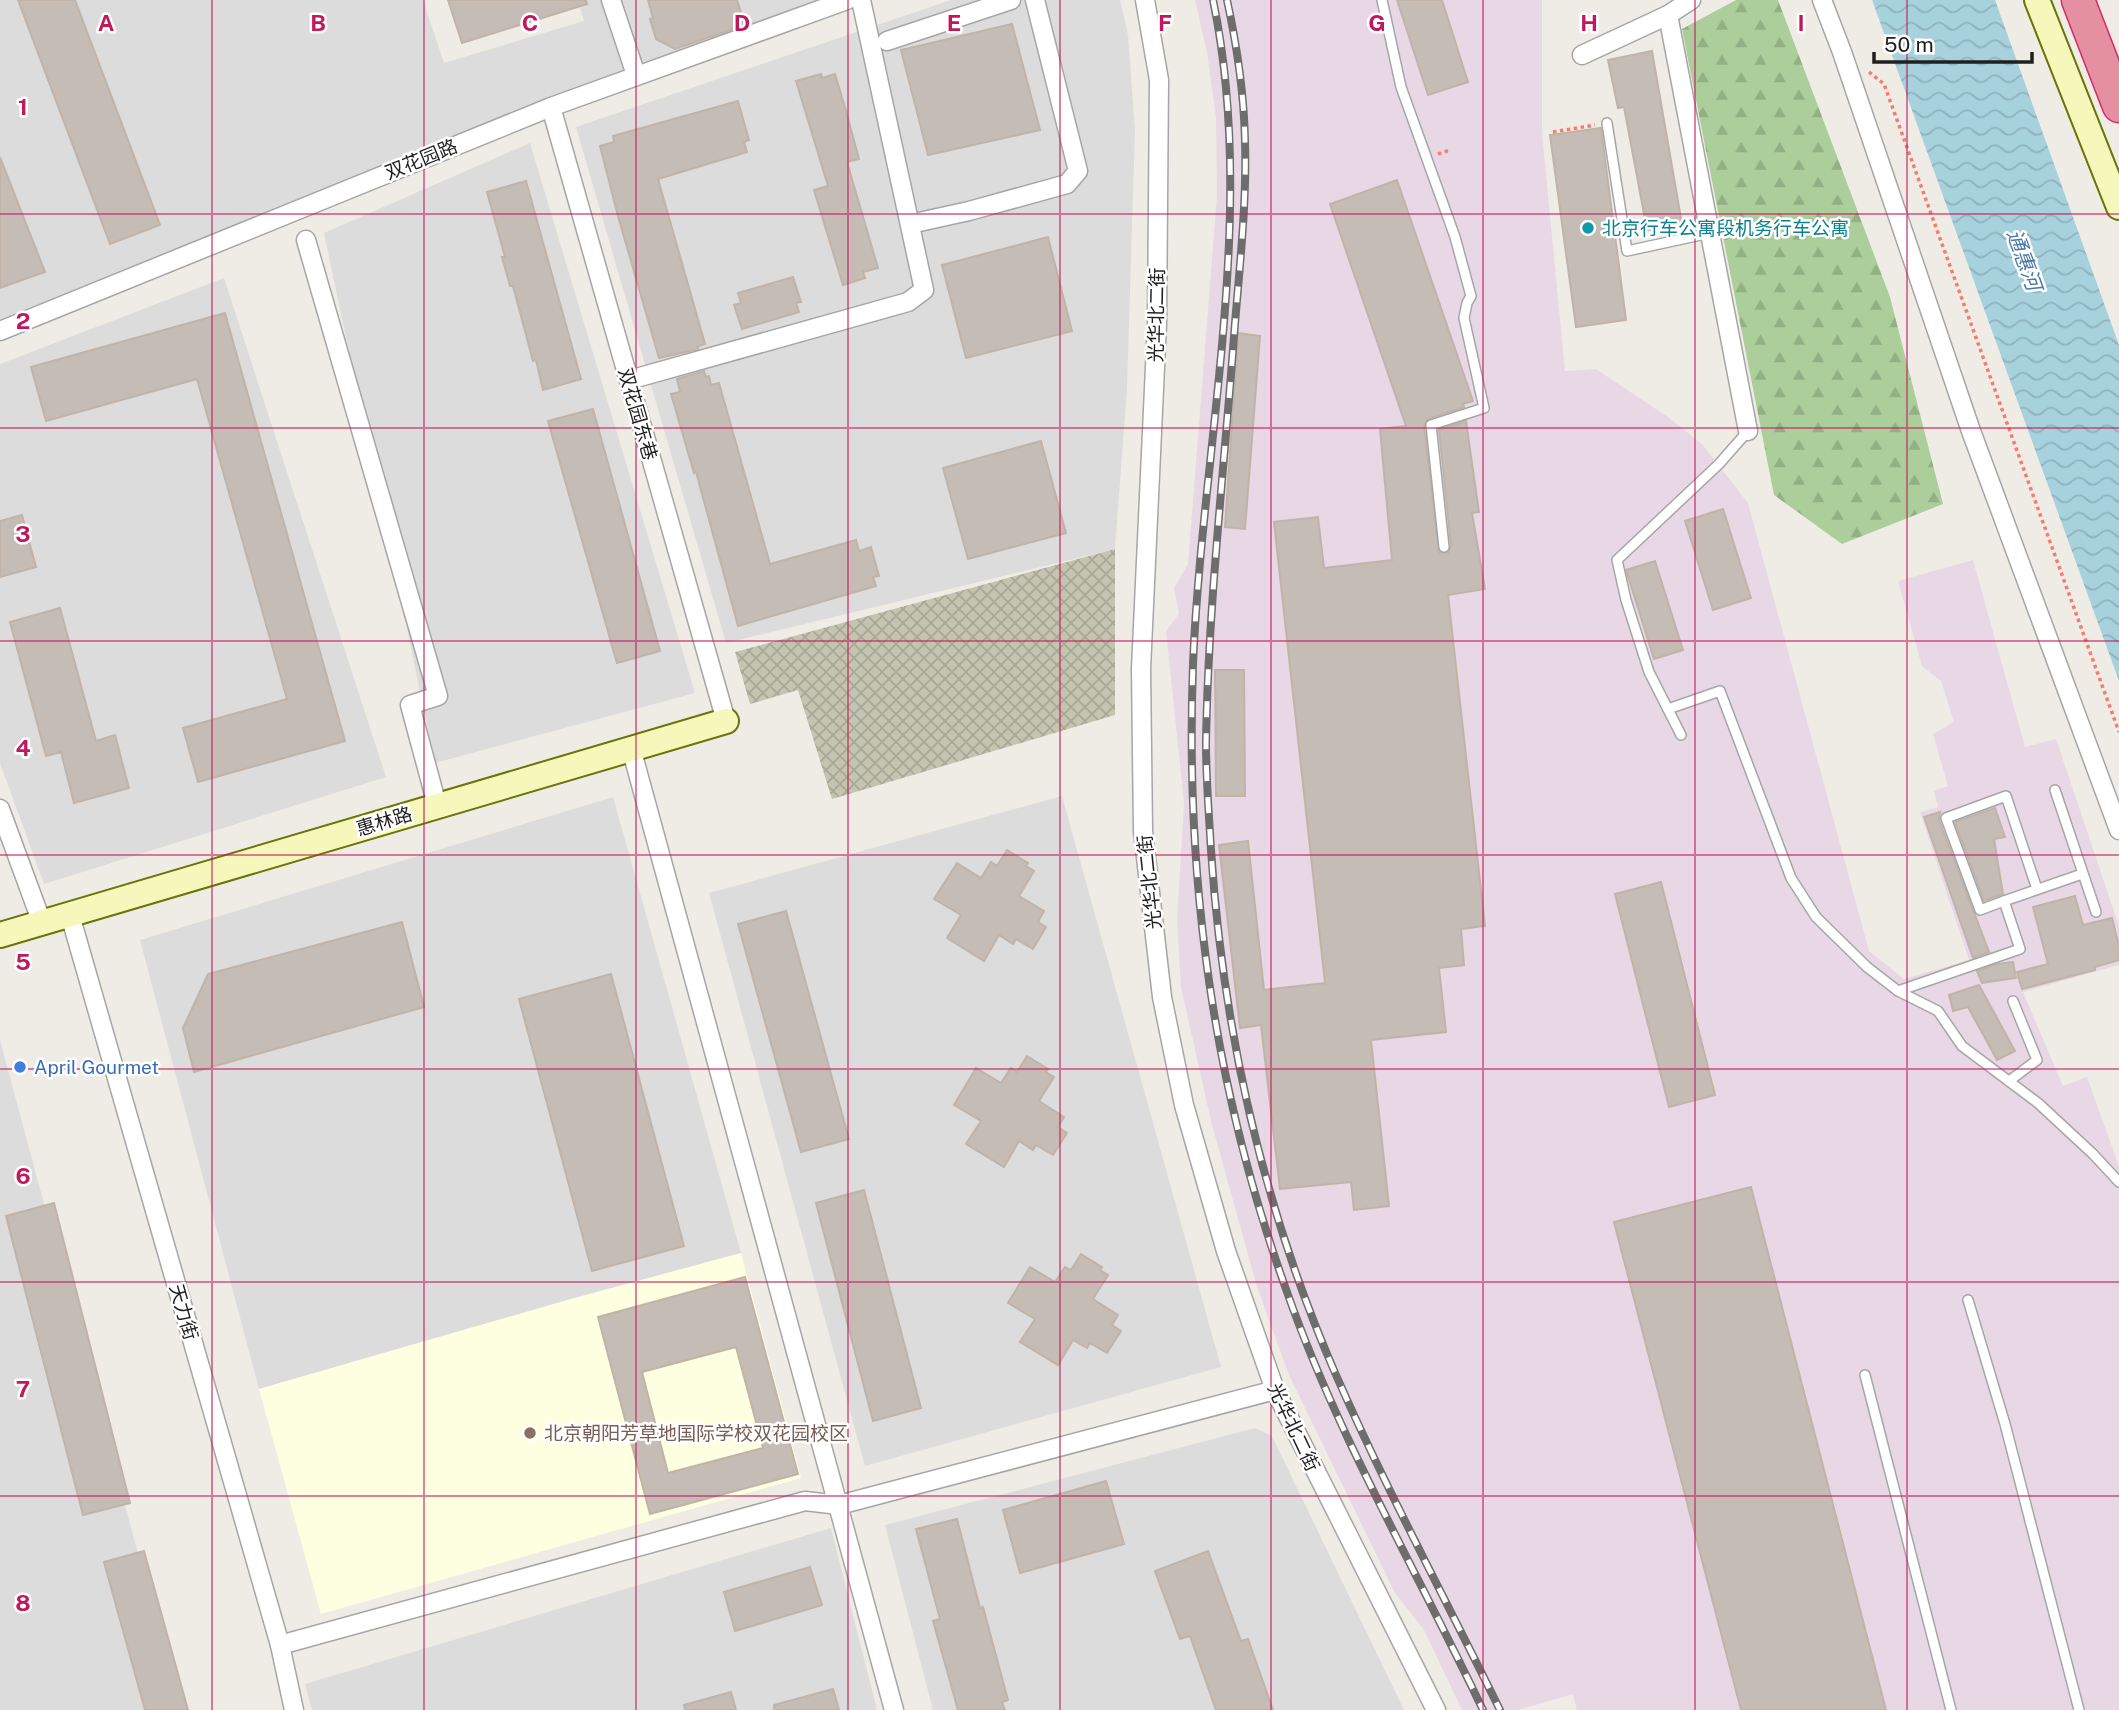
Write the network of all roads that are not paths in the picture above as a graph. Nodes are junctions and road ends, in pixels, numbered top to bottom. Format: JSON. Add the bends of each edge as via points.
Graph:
{"nodes":[{"id":1,"x":611,"y":0,"type":"edge"},
{"id":2,"x":847,"y":0,"type":"edge"},
{"id":3,"x":861,"y":0,"type":"edge"},
{"id":4,"x":1011,"y":0,"type":"edge"},
{"id":5,"x":1035,"y":0,"type":"edge"},
{"id":6,"x":1144,"y":0,"type":"edge"},
{"id":7,"x":1382,"y":0,"type":"edge"},
{"id":8,"x":1691,"y":0,"type":"edge"},
{"id":9,"x":1822,"y":0,"type":"edge"},
{"id":10,"x":2037,"y":0,"type":"edge"},
{"id":11,"x":2078,"y":0,"type":"edge"},
{"id":12,"x":2087,"y":0,"type":"edge"},
{"id":13,"x":1668,"y":15,"type":"junction"},
{"id":14,"x":887,"y":41,"type":"dead end"},
{"id":15,"x":1582,"y":55,"type":"dead end"},
{"id":16,"x":636,"y":75,"type":"junction"},
{"id":17,"x":2119,"y":98,"type":"edge"},
{"id":18,"x":2119,"y":106,"type":"edge"},
{"id":19,"x":551,"y":107,"type":"junction"},
{"id":20,"x":1607,"y":123,"type":"road end"},
{"id":21,"x":2119,"y":207,"type":"edge"},
{"id":22,"x":910,"y":224,"type":"junction"},
{"id":23,"x":1710,"y":233,"type":"junction"},
{"id":24,"x":306,"y":240,"type":"dead end"},
{"id":25,"x":0,"y":331,"type":"edge"},
{"id":26,"x":629,"y":380,"type":"junction"},
{"id":27,"x":1748,"y":431,"type":"joint"},
{"id":28,"x":1444,"y":547,"type":"dead end"},
{"id":29,"x":1668,"y":709,"type":"junction"},
{"id":30,"x":726,"y":721,"type":"joint"},
{"id":31,"x":1681,"y":735,"type":"dead end"},
{"id":32,"x":631,"y":748,"type":"junction"},
{"id":33,"x":2055,"y":790,"type":"dead end"},
{"id":34,"x":437,"y":805,"type":"junction"},
{"id":35,"x":0,"y":808,"type":"edge"},
{"id":36,"x":2119,"y":830,"type":"edge"},
{"id":37,"x":2082,"y":874,"type":"junction"},
{"id":38,"x":2037,"y":889,"type":"junction"},
{"id":39,"x":2004,"y":901,"type":"junction"},
{"id":40,"x":2096,"y":912,"type":"dead end"},
{"id":41,"x":71,"y":915,"type":"junction"},
{"id":42,"x":42,"y":923,"type":"junction"},
{"id":43,"x":0,"y":935,"type":"edge"},
{"id":44,"x":1898,"y":991,"type":"junction"},
{"id":45,"x":2013,"y":1001,"type":"dead end"},
{"id":46,"x":2009,"y":1081,"type":"junction"},
{"id":47,"x":2119,"y":1182,"type":"edge"},
{"id":48,"x":1968,"y":1300,"type":"dead end"},
{"id":49,"x":1864,"y":1375,"type":"dead end"},
{"id":50,"x":1275,"y":1390,"type":"junction"},
{"id":51,"x":839,"y":1505,"type":"junction"},
{"id":52,"x":280,"y":1645,"type":"junction"},
{"id":53,"x":295,"y":1710,"type":"edge"},
{"id":54,"x":894,"y":1710,"type":"edge"},
{"id":55,"x":1436,"y":1710,"type":"edge"},
{"id":56,"x":1951,"y":1710,"type":"edge"},
{"id":57,"x":2079,"y":1710,"type":"edge"}],
"edges":[{"from":1,"to":16,"type":"street"},
{"from":2,"to":16,"type":"street","name":"双花园路"},
{"from":3,"to":22,"type":"street"},
{"from":4,"to":14,"type":"street"},
{"from":5,"to":22,"type":"street","via":[[1078,171],[1067,184]]},
{"from":6,"to":50,"type":"street","name":"光华北二街","via":[[1158,94],[1157,324],[1141,669],[1143,831],[1162,997],[1184,1105],[1226,1251]]},
{"from":7,"to":28,"type":"lane","via":[[1401,87],[1455,237],[1471,296],[1464,318],[1484,408],[1431,425]]},
{"from":8,"to":13,"type":"street"},
{"from":9,"to":36,"type":"street","via":[[1971,431]]},
{"from":10,"to":21,"type":"street"},
{"from":11,"to":18,"type":"highway"},
{"from":12,"to":17,"type":"highway"},
{"from":13,"to":15,"type":"street"},
{"from":13,"to":23,"type":"street"},
{"from":16,"to":19,"type":"street","name":"双花园路"},
{"from":19,"to":25,"type":"street","name":"双花园路"},
{"from":19,"to":26,"type":"street","name":"双花园东巷"},
{"from":20,"to":23,"type":"lane","via":[[1627,251]]},
{"from":22,"to":26,"type":"street","via":[[924,290],[908,302]]},
{"from":23,"to":27,"type":"street"},
{"from":24,"to":34,"type":"street","via":[[438,696],[410,705]]},
{"from":26,"to":30,"type":"street","name":"双花园东巷"},
{"from":27,"to":29,"type":"lane","via":[[1617,560],[1649,672]]},
{"from":29,"to":31,"type":"lane"},
{"from":29,"to":44,"type":"lane","via":[[1720,691],[1791,878],[1816,917]]},
{"from":30,"to":32,"type":"street","name":"惠林路"},
{"from":32,"to":34,"type":"street","name":"惠林路"},
{"from":32,"to":51,"type":"street"},
{"from":33,"to":37,"type":"lane"},
{"from":34,"to":41,"type":"street","name":"惠林路"},
{"from":35,"to":42,"type":"street"},
{"from":37,"to":38,"type":"lane"},
{"from":37,"to":40,"type":"lane"},
{"from":38,"to":39,"type":"lane"},
{"from":38,"to":39,"type":"lane","via":[[2006,796],[1946,818],[1980,910]]},
{"from":39,"to":44,"type":"lane","via":[[2020,949]]},
{"from":41,"to":42,"type":"street","name":"惠林路"},
{"from":41,"to":52,"type":"street","name":"天力街"},
{"from":42,"to":43,"type":"street","name":"惠林路"},
{"from":44,"to":46,"type":"lane","via":[[1938,1011],[1962,1046]]},
{"from":45,"to":46,"type":"lane","via":[[2037,1060]]},
{"from":46,"to":47,"type":"lane","via":[[2093,1153]]},
{"from":48,"to":57,"type":"lane","via":[[2006,1424]]},
{"from":49,"to":56,"type":"lane"},
{"from":50,"to":51,"type":"street"},
{"from":50,"to":55,"type":"street","name":"光华北二街"},
{"from":51,"to":52,"type":"street","via":[[805,1501]]},
{"from":51,"to":54,"type":"street"},
{"from":52,"to":53,"type":"street","name":"天力街"}]}
